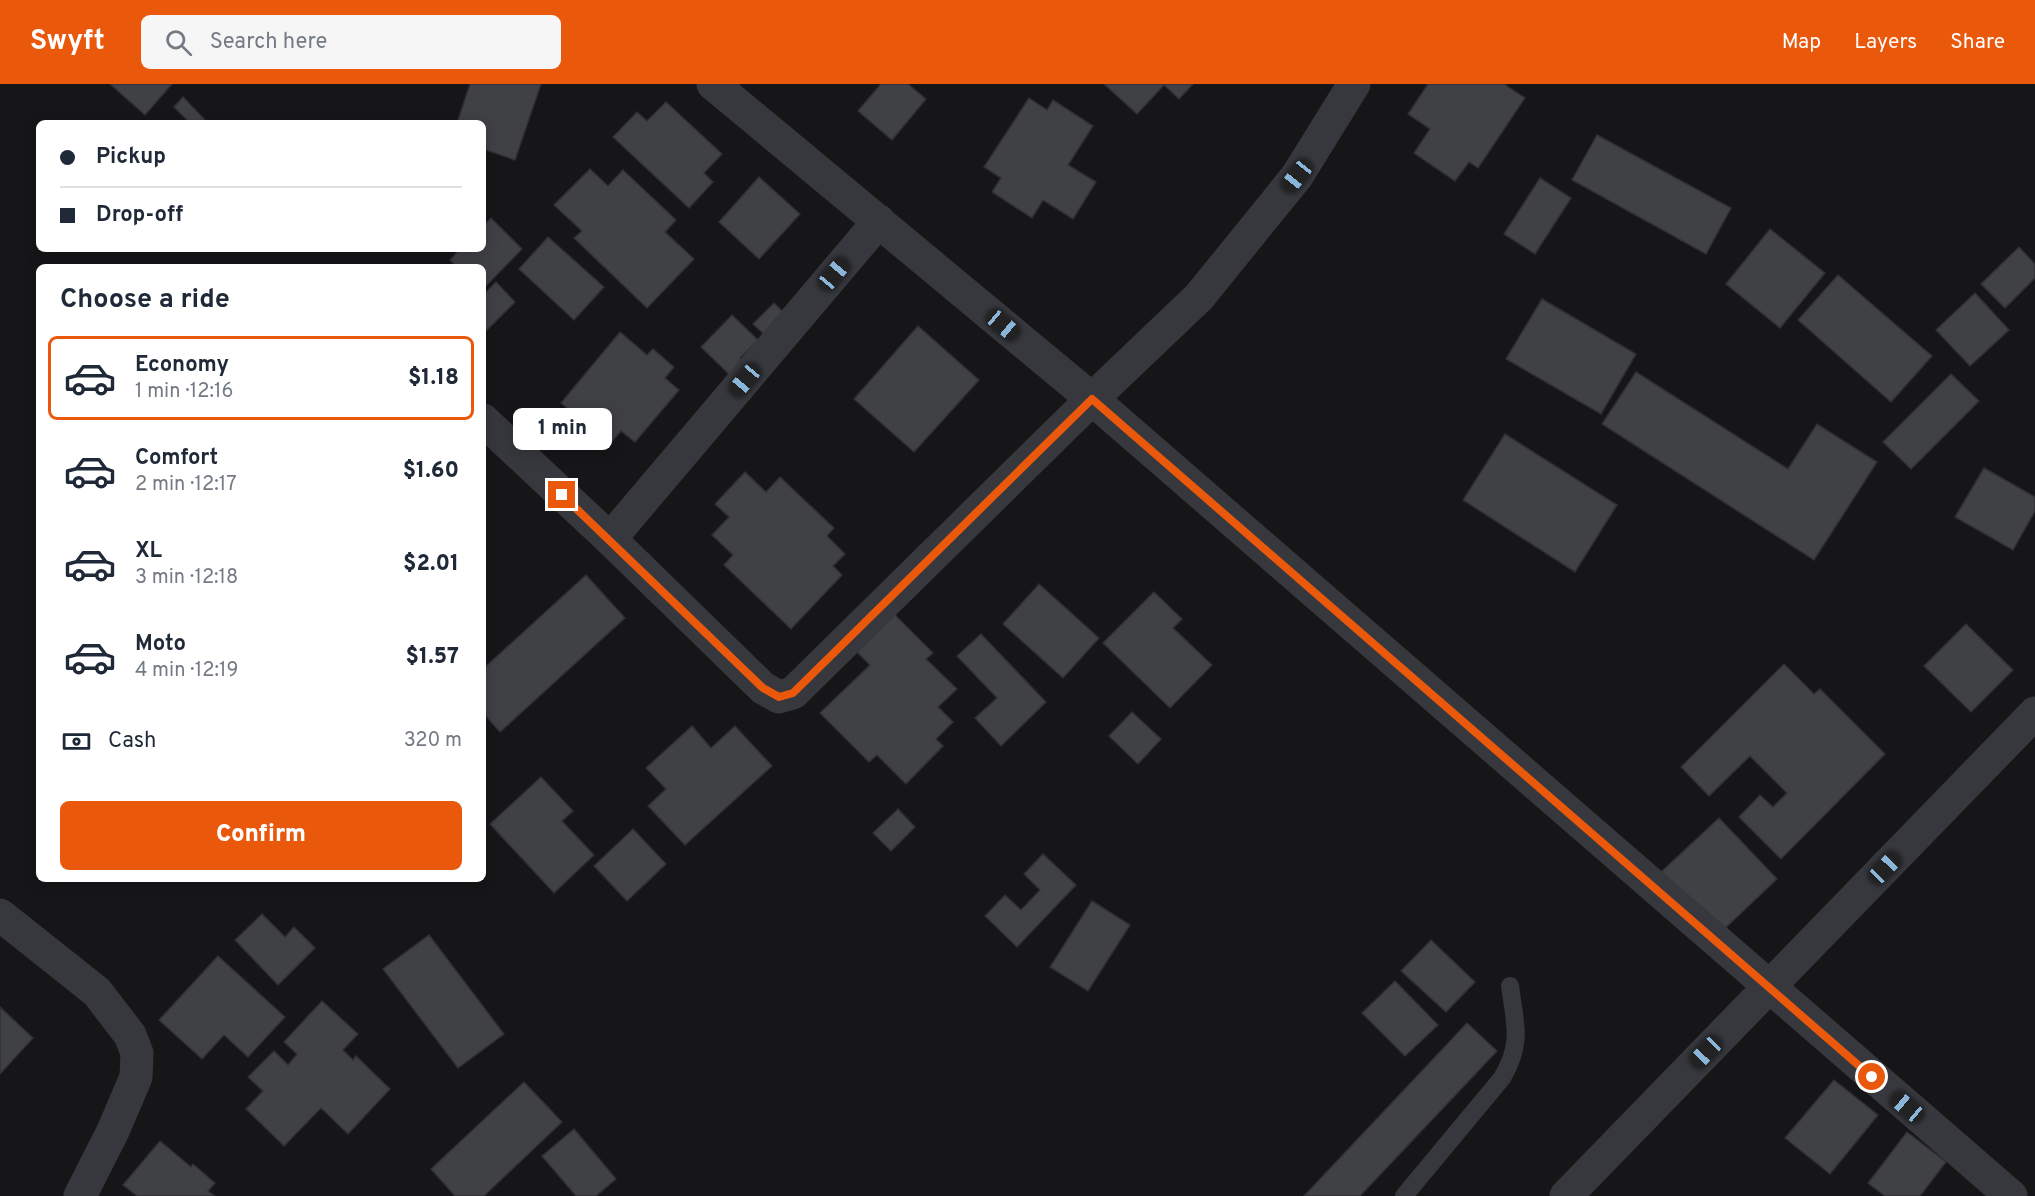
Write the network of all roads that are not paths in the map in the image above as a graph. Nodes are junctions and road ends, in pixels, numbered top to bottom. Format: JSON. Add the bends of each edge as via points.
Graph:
{"nodes":[{"id":1,"x":713,"y":84,"type":"edge"},
{"id":2,"x":1354,"y":84,"type":"edge"},
{"id":3,"x":879,"y":221,"type":"junction"},
{"id":4,"x":1092,"y":399,"type":"junction"},
{"id":5,"x":486,"y":423,"type":"edge"},
{"id":6,"x":610,"y":539,"type":"junction"},
{"id":7,"x":2035,"y":713,"type":"edge"},
{"id":8,"x":0,"y":915,"type":"edge"},
{"id":9,"x":1510,"y":986,"type":"dead end"},
{"id":10,"x":1769,"y":988,"type":"junction"},
{"id":11,"x":80,"y":1196,"type":"edge"},
{"id":12,"x":1404,"y":1196,"type":"edge"},
{"id":13,"x":1566,"y":1196,"type":"edge"},
{"id":14,"x":2011,"y":1196,"type":"edge"}],
"edges":[{"from":1,"to":3,"type":"street"},
{"from":2,"to":4,"type":"street","via":[[1297,176],[1199,297]]},
{"from":3,"to":4,"type":"street"},
{"from":3,"to":6,"type":"street"},
{"from":4,"to":6,"type":"street","via":[[793,693],[779,697],[763,688]]},
{"from":4,"to":10,"type":"street"},
{"from":5,"to":6,"type":"street"},
{"from":7,"to":10,"type":"street"},
{"from":8,"to":11,"type":"street","via":[[97,992],[130,1035],[137,1053],[136,1077]]},
{"from":9,"to":12,"type":"lane","via":[[1516,1042],[1513,1060]]},
{"from":10,"to":13,"type":"street"},
{"from":10,"to":14,"type":"street"}]}
